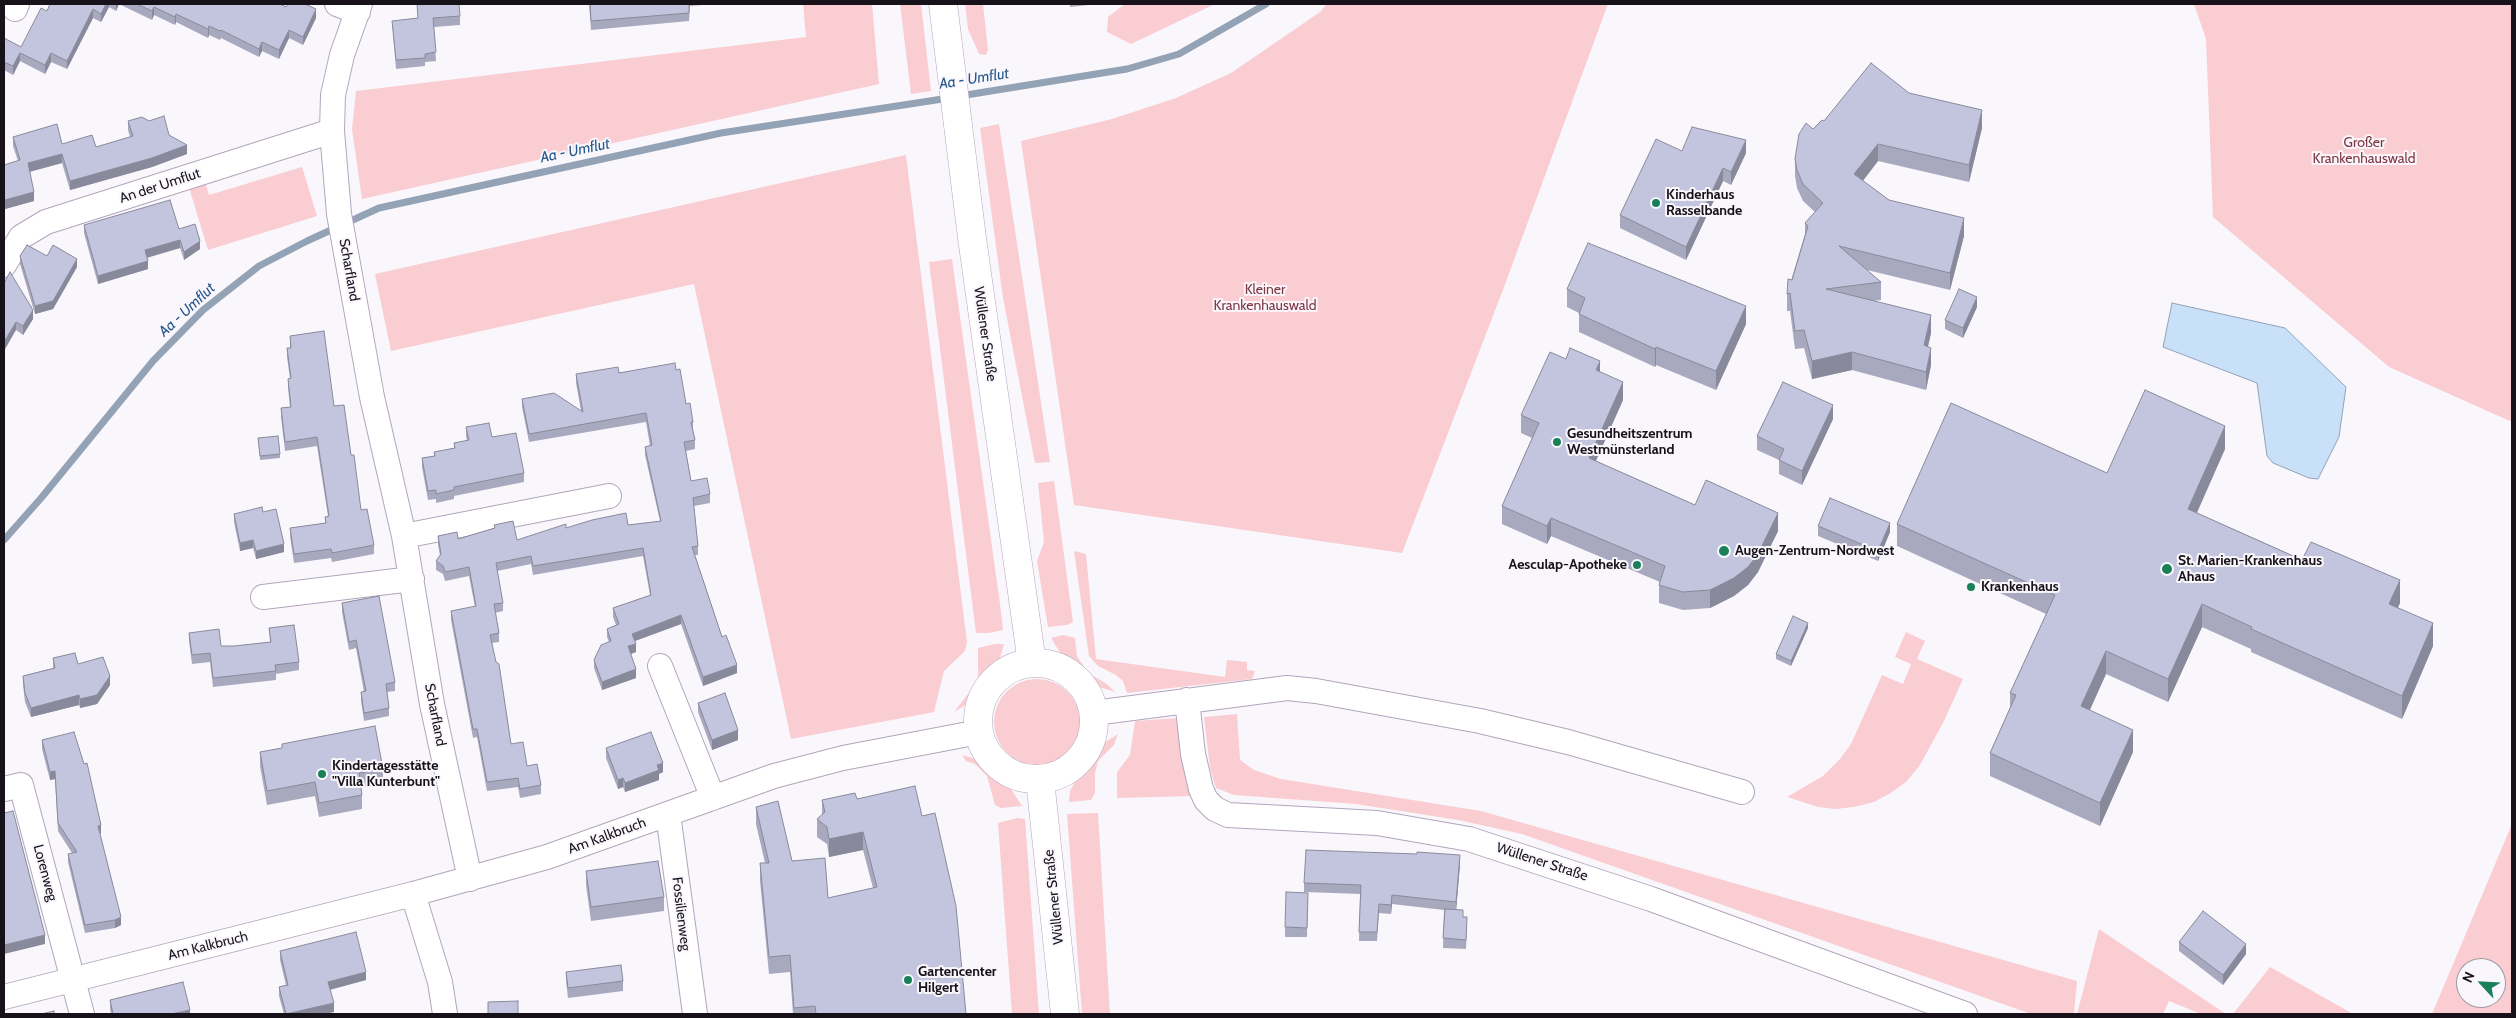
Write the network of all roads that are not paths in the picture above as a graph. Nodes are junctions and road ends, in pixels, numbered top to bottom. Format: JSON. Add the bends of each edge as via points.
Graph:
{"nodes":[{"id":1,"x":943,"y":4,"type":"edge"},
{"id":2,"x":352,"y":6,"type":"edge"},
{"id":3,"x":332,"y":131,"type":"junction"},
{"id":4,"x":4,"y":265,"type":"edge"},
{"id":5,"x":609,"y":496,"type":"dead end"},
{"id":6,"x":404,"y":536,"type":"junction"},
{"id":7,"x":412,"y":580,"type":"junction"},
{"id":8,"x":263,"y":597,"type":"dead end"},
{"id":9,"x":1032,"y":663,"type":"junction"},
{"id":10,"x":660,"y":666,"type":"dead end"},
{"id":11,"x":1187,"y":700,"type":"junction"},
{"id":12,"x":1094,"y":713,"type":"junction"},
{"id":13,"x":979,"y":732,"type":"junction"},
{"id":14,"x":1040,"y":780,"type":"junction"},
{"id":15,"x":4,"y":789,"type":"edge"},
{"id":16,"x":1742,"y":792,"type":"dead end"},
{"id":17,"x":713,"y":798,"type":"junction"},
{"id":18,"x":668,"y":814,"type":"junction"},
{"id":19,"x":470,"y":879,"type":"junction"},
{"id":20,"x":413,"y":894,"type":"junction"},
{"id":21,"x":73,"y":980,"type":"junction"},
{"id":22,"x":4,"y":997,"type":"edge"},
{"id":23,"x":82,"y":1014,"type":"edge"},
{"id":24,"x":445,"y":1014,"type":"edge"},
{"id":25,"x":694,"y":1014,"type":"edge"},
{"id":26,"x":1066,"y":1014,"type":"edge"},
{"id":27,"x":1964,"y":1014,"type":"edge"}],
"edges":[{"from":1,"to":9,"type":"main road","name":"Wüllener Straße"},
{"from":2,"to":3,"type":"street","name":"Scharfland","via":[[334,95]]},
{"from":3,"to":4,"type":"street","name":"An der Umflut","via":[[46,222],[21,237]]},
{"from":3,"to":6,"type":"street","name":"Scharfland","via":[[339,214],[372,397]]},
{"from":5,"to":6,"type":"street"},
{"from":6,"to":7,"type":"street","name":"Scharfland"},
{"from":7,"to":8,"type":"street"},
{"from":7,"to":19,"type":"street","name":"Scharfland","via":[[432,704]]},
{"from":9,"to":12,"type":"main road","via":[[1066,670],[1090,696]]},
{"from":9,"to":13,"type":"main road","via":[[1013,667],[998,677],[986,692],[979,709]]},
{"from":10,"to":17,"type":"street"},
{"from":11,"to":12,"type":"street"},
{"from":11,"to":16,"type":"street","via":[[1287,688],[1316,691],[1480,721],[1568,742]]},
{"from":11,"to":27,"type":"street","name":"Wüllener Straße","via":[[1201,789],[1215,810],[1228,815],[1377,823],[1469,839],[1651,899]]},
{"from":12,"to":14,"type":"main road","via":[[1094,732],[1088,749],[1076,764],[1061,774]]},
{"from":13,"to":14,"type":"main road","via":[[993,761],[1024,779]]},
{"from":13,"to":17,"type":"street","name":"Am Kalkbruch","via":[[844,758],[774,776]]},
{"from":14,"to":26,"type":"main road","name":"Wüllener Straße"},
{"from":15,"to":21,"type":"street","name":"Lorenweg","via":[[22,785]]},
{"from":17,"to":18,"type":"street","name":"Am Kalkbruch"},
{"from":18,"to":19,"type":"street","name":"Am Kalkbruch","via":[[547,857]]},
{"from":18,"to":25,"type":"street","name":"Fossilienweg"},
{"from":19,"to":20,"type":"street","name":"Am Kalkbruch"},
{"from":20,"to":21,"type":"street","name":"Am Kalkbruch"},
{"from":20,"to":24,"type":"street","via":[[440,982]]},
{"from":21,"to":22,"type":"street","name":"Am Kalkbruch"},
{"from":21,"to":23,"type":"street"}]}
